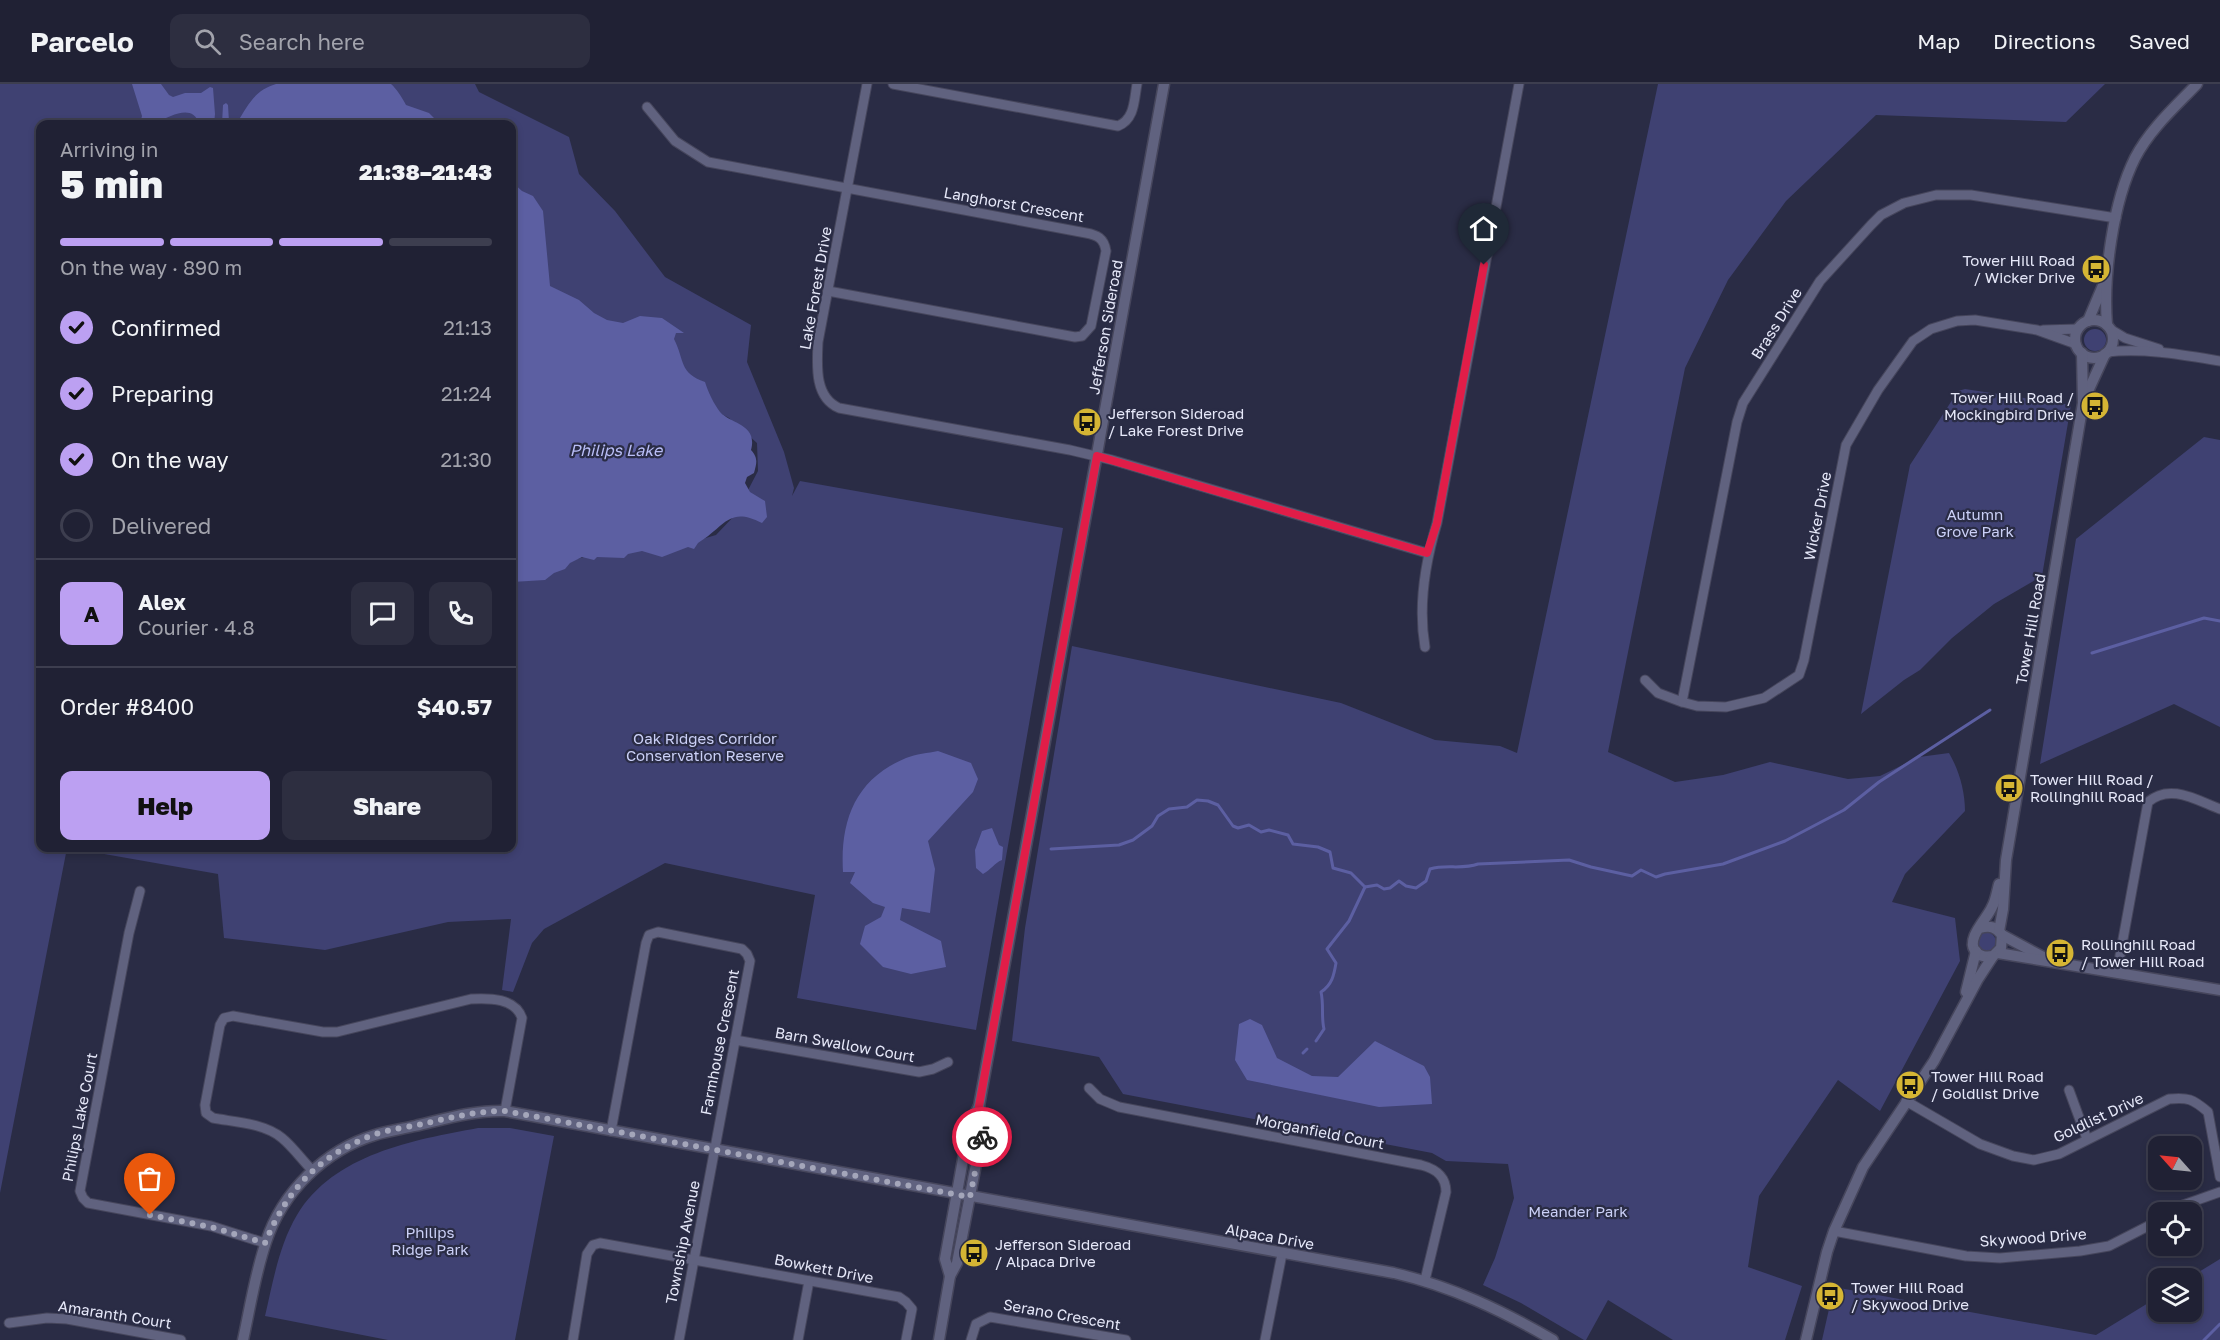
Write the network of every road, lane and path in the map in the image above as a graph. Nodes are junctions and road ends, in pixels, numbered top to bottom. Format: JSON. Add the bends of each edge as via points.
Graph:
{"nodes":[{"id":1,"x":867,"y":84,"type":"edge"},
{"id":2,"x":893,"y":84,"type":"edge"},
{"id":3,"x":1137,"y":84,"type":"edge"},
{"id":4,"x":1164,"y":84,"type":"edge"},
{"id":5,"x":1519,"y":84,"type":"edge"},
{"id":6,"x":2197,"y":84,"type":"edge"},
{"id":7,"x":646,"y":107,"type":"dead end"},
{"id":8,"x":847,"y":189,"type":"junction"},
{"id":9,"x":2116,"y":218,"type":"junction"},
{"id":10,"x":2106,"y":277,"type":"junction"},
{"id":11,"x":828,"y":291,"type":"junction"},
{"id":12,"x":2088,"y":321,"type":"junction"},
{"id":13,"x":2108,"y":327,"type":"junction"},
{"id":14,"x":2078,"y":329,"type":"junction"},
{"id":15,"x":2037,"y":330,"type":"junction"},
{"id":16,"x":2079,"y":348,"type":"junction"},
{"id":17,"x":2106,"y":353,"type":"junction"},
{"id":18,"x":2169,"y":353,"type":"junction"},
{"id":19,"x":2220,"y":361,"type":"edge"},
{"id":20,"x":2083,"y":403,"type":"junction"},
{"id":21,"x":1097,"y":456,"type":"junction"},
{"id":22,"x":1427,"y":553,"type":"junction"},
{"id":23,"x":1425,"y":647,"type":"dead end"},
{"id":24,"x":1645,"y":680,"type":"dead end"},
{"id":25,"x":1682,"y":702,"type":"junction"},
{"id":26,"x":2220,"y":808,"type":"edge"},
{"id":27,"x":2006,"y":860,"type":"junction"},
{"id":28,"x":140,"y":891,"type":"dead end"},
{"id":29,"x":1980,"y":928,"type":"junction"},
{"id":30,"x":2000,"y":933,"type":"junction"},
{"id":31,"x":1976,"y":951,"type":"junction"},
{"id":32,"x":1996,"y":954,"type":"junction"},
{"id":33,"x":2054,"y":961,"type":"junction"},
{"id":34,"x":2117,"y":972,"type":"junction"},
{"id":35,"x":2220,"y":990,"type":"edge"},
{"id":36,"x":1954,"y":1026,"type":"junction"},
{"id":37,"x":735,"y":1040,"type":"junction"},
{"id":38,"x":948,"y":1062,"type":"dead end"},
{"id":39,"x":1089,"y":1088,"type":"dead end"},
{"id":40,"x":2069,"y":1090,"type":"dead end"},
{"id":41,"x":1906,"y":1101,"type":"junction"},
{"id":42,"x":979,"y":1106,"type":"junction"},
{"id":43,"x":505,"y":1111,"type":"junction"},
{"id":44,"x":611,"y":1131,"type":"junction"},
{"id":45,"x":2087,"y":1140,"type":"junction"},
{"id":46,"x":715,"y":1149,"type":"junction"},
{"id":47,"x":312,"y":1170,"type":"junction"},
{"id":48,"x":2220,"y":1177,"type":"edge"},
{"id":49,"x":2220,"y":1192,"type":"edge"},
{"id":50,"x":957,"y":1194,"type":"junction"},
{"id":51,"x":970,"y":1197,"type":"junction"},
{"id":52,"x":2189,"y":1202,"type":"edge"},
{"id":53,"x":2148,"y":1226,"type":"edge"},
{"id":54,"x":1834,"y":1230,"type":"junction"},
{"id":55,"x":265,"y":1243,"type":"junction"},
{"id":56,"x":1282,"y":1254,"type":"junction"},
{"id":57,"x":694,"y":1259,"type":"junction"},
{"id":58,"x":950,"y":1276,"type":"junction"},
{"id":59,"x":1425,"y":1280,"type":"junction"},
{"id":60,"x":809,"y":1281,"type":"junction"},
{"id":61,"x":9,"y":1323,"type":"dead end"},
{"id":62,"x":181,"y":1340,"type":"edge"},
{"id":63,"x":243,"y":1340,"type":"edge"},
{"id":64,"x":573,"y":1340,"type":"edge"},
{"id":65,"x":679,"y":1340,"type":"edge"},
{"id":66,"x":798,"y":1340,"type":"edge"},
{"id":67,"x":906,"y":1340,"type":"edge"},
{"id":68,"x":939,"y":1340,"type":"edge"},
{"id":69,"x":970,"y":1340,"type":"edge"},
{"id":70,"x":1126,"y":1340,"type":"edge"},
{"id":71,"x":1265,"y":1340,"type":"edge"},
{"id":72,"x":1553,"y":1340,"type":"edge"},
{"id":73,"x":1806,"y":1340,"type":"edge"}],
"edges":[{"from":1,"to":8,"type":"street","name":"Lake Forest Drive"},
{"from":2,"to":3,"type":"street","via":[[1118,126],[1130,117]]},
{"from":4,"to":21,"type":"street","name":"Jefferson Sideroad"},
{"from":5,"to":22,"type":"street","via":[[1437,523]]},
{"from":6,"to":9,"type":"street","via":[[2149,136],[2135,158]]},
{"from":7,"to":8,"type":"street","via":[[675,141],[708,162]]},
{"from":8,"to":11,"type":"street","name":"Lake Forest Drive"},
{"from":8,"to":11,"type":"street","name":"Langhorst Crescent","via":[[1086,232],[1101,239],[1106,251],[1091,326],[1082,336]]},
{"from":9,"to":10,"type":"street"},
{"from":9,"to":25,"type":"street","name":"Brass Drive","via":[[1971,195],[1936,195],[1904,203],[1881,215],[1828,270],[1743,403]]},
{"from":10,"to":12,"type":"street"},
{"from":10,"to":13,"type":"street"},
{"from":11,"to":21,"type":"street","name":"Lake Forest Drive","via":[[818,342],[818,371],[823,395],[832,405]]},
{"from":12,"to":13,"type":"street","via":[[2100,321]]},
{"from":12,"to":14,"type":"street"},
{"from":13,"to":17,"type":"street","via":[[2113,341]]},
{"from":13,"to":18,"type":"street","via":[[2125,338]]},
{"from":14,"to":15,"type":"street","name":"Wicker Drive"},
{"from":14,"to":16,"type":"street"},
{"from":15,"to":16,"type":"street","name":"Wicker Drive"},
{"from":15,"to":25,"type":"street","name":"Wicker Drive","via":[[1975,320],[1956,321],[1931,329],[1913,341],[1846,445],[1801,671],[1786,685],[1748,703],[1709,707]]},
{"from":16,"to":17,"type":"street","via":[[2093,358]]},
{"from":16,"to":20,"type":"street","name":"Tower Hill Road"},
{"from":17,"to":18,"type":"street"},
{"from":17,"to":20,"type":"street","name":"Tower Hill Road"},
{"from":18,"to":19,"type":"street"},
{"from":20,"to":27,"type":"street","name":"Tower Hill Road"},
{"from":21,"to":22,"type":"street","name":"Lake Forest Drive"},
{"from":21,"to":42,"type":"street","name":"Jefferson Sideroad"},
{"from":22,"to":23,"type":"street","via":[[1421,623]]},
{"from":24,"to":25,"type":"street","name":"Wicker Drive","via":[[1658,693]]},
{"from":26,"to":34,"type":"street","via":[[2178,792],[2164,792],[2148,802]]},
{"from":27,"to":29,"type":"street","name":"Tower Hill Road","via":[[1993,906]]},
{"from":27,"to":30,"type":"street","name":"Tower Hill Road"},
{"from":28,"to":55,"type":"street","name":"Philips Lake Court","via":[[80,1191],[82,1198],[88,1203],[211,1227]]},
{"from":29,"to":30,"type":"street","via":[[1990,926]]},
{"from":29,"to":31,"type":"street","via":[[1972,941]]},
{"from":30,"to":32,"type":"street","via":[[2003,944]]},
{"from":30,"to":33,"type":"street"},
{"from":31,"to":32,"type":"street","via":[[1984,956]]},
{"from":31,"to":36,"type":"street"},
{"from":32,"to":33,"type":"street"},
{"from":32,"to":36,"type":"street"},
{"from":33,"to":34,"type":"street"},
{"from":34,"to":35,"type":"street"},
{"from":36,"to":41,"type":"street"},
{"from":37,"to":38,"type":"street","name":"Barn Swallow Court","via":[[919,1072]]},
{"from":37,"to":44,"type":"street","name":"Farmhouse Crescent","via":[[750,961],[747,954],[723,944],[658,932],[649,935]]},
{"from":37,"to":46,"type":"street","name":"Farmhouse Crescent"},
{"from":39,"to":59,"type":"street","name":"Morganfield Court","via":[[1100,1099],[1119,1107],[1437,1171],[1446,1183],[1446,1192]]},
{"from":40,"to":45,"type":"street"},
{"from":41,"to":45,"type":"street","name":"Goldlist Drive","via":[[1980,1144],[2013,1156],[2034,1160],[2059,1154]]},
{"from":41,"to":54,"type":"street","via":[[1863,1167]]},
{"from":42,"to":50,"type":"street","name":"Jefferson Sideroad","via":[[969,1126]]},
{"from":42,"to":51,"type":"street","name":"Jefferson Sideroad","via":[[983,1128]]},
{"from":43,"to":44,"type":"street","name":"Alpaca Drive"},
{"from":43,"to":47,"type":"street","name":"Alpaca Drive","via":[[455,1116],[374,1135],[338,1151]]},
{"from":43,"to":47,"type":"street","via":[[522,1018],[519,1010],[506,1002],[471,999],[337,1032],[233,1016],[224,1018],[206,1113],[275,1133]]},
{"from":44,"to":46,"type":"street","name":"Alpaca Drive"},
{"from":45,"to":48,"type":"street","name":"Goldlist Drive","via":[[2169,1099],[2193,1100],[2208,1112]]},
{"from":46,"to":50,"type":"street","name":"Alpaca Drive"},
{"from":46,"to":57,"type":"street","name":"Township Avenue"},
{"from":47,"to":55,"type":"street","name":"Alpaca Drive","via":[[284,1206]]},
{"from":49,"to":52,"type":"street"},
{"from":50,"to":51,"type":"street","name":"Alpaca Drive"},
{"from":50,"to":58,"type":"street","name":"Jefferson Sideroad","via":[[945,1259]]},
{"from":51,"to":56,"type":"street","name":"Alpaca Drive"},
{"from":51,"to":58,"type":"street","name":"Jefferson Sideroad","via":[[957,1263]]},
{"from":53,"to":54,"type":"street","name":"Skywood Drive","via":[[2109,1246],[2000,1258],[1966,1256]]},
{"from":54,"to":73,"type":"street"},
{"from":55,"to":63,"type":"street","name":"Alpaca Drive"},
{"from":56,"to":59,"type":"street","name":"Alpaca Drive"},
{"from":56,"to":71,"type":"street"},
{"from":57,"to":60,"type":"street","name":"Bowkett Drive"},
{"from":57,"to":64,"type":"street","name":"Bowkett Drive","via":[[593,1245],[587,1254]]},
{"from":57,"to":65,"type":"street","name":"Township Avenue"},
{"from":58,"to":68,"type":"street","name":"Jefferson Sideroad"},
{"from":59,"to":72,"type":"street","name":"Alpaca Drive","via":[[1487,1304]]},
{"from":60,"to":66,"type":"street"},
{"from":60,"to":67,"type":"street","name":"Bowkett Drive","via":[[899,1297],[912,1309]]},
{"from":61,"to":62,"type":"street","name":"Amaranth Court","via":[[67,1319]]},
{"from":69,"to":70,"type":"street","name":"Serano Crescent","via":[[976,1324],[990,1317]]}]}
